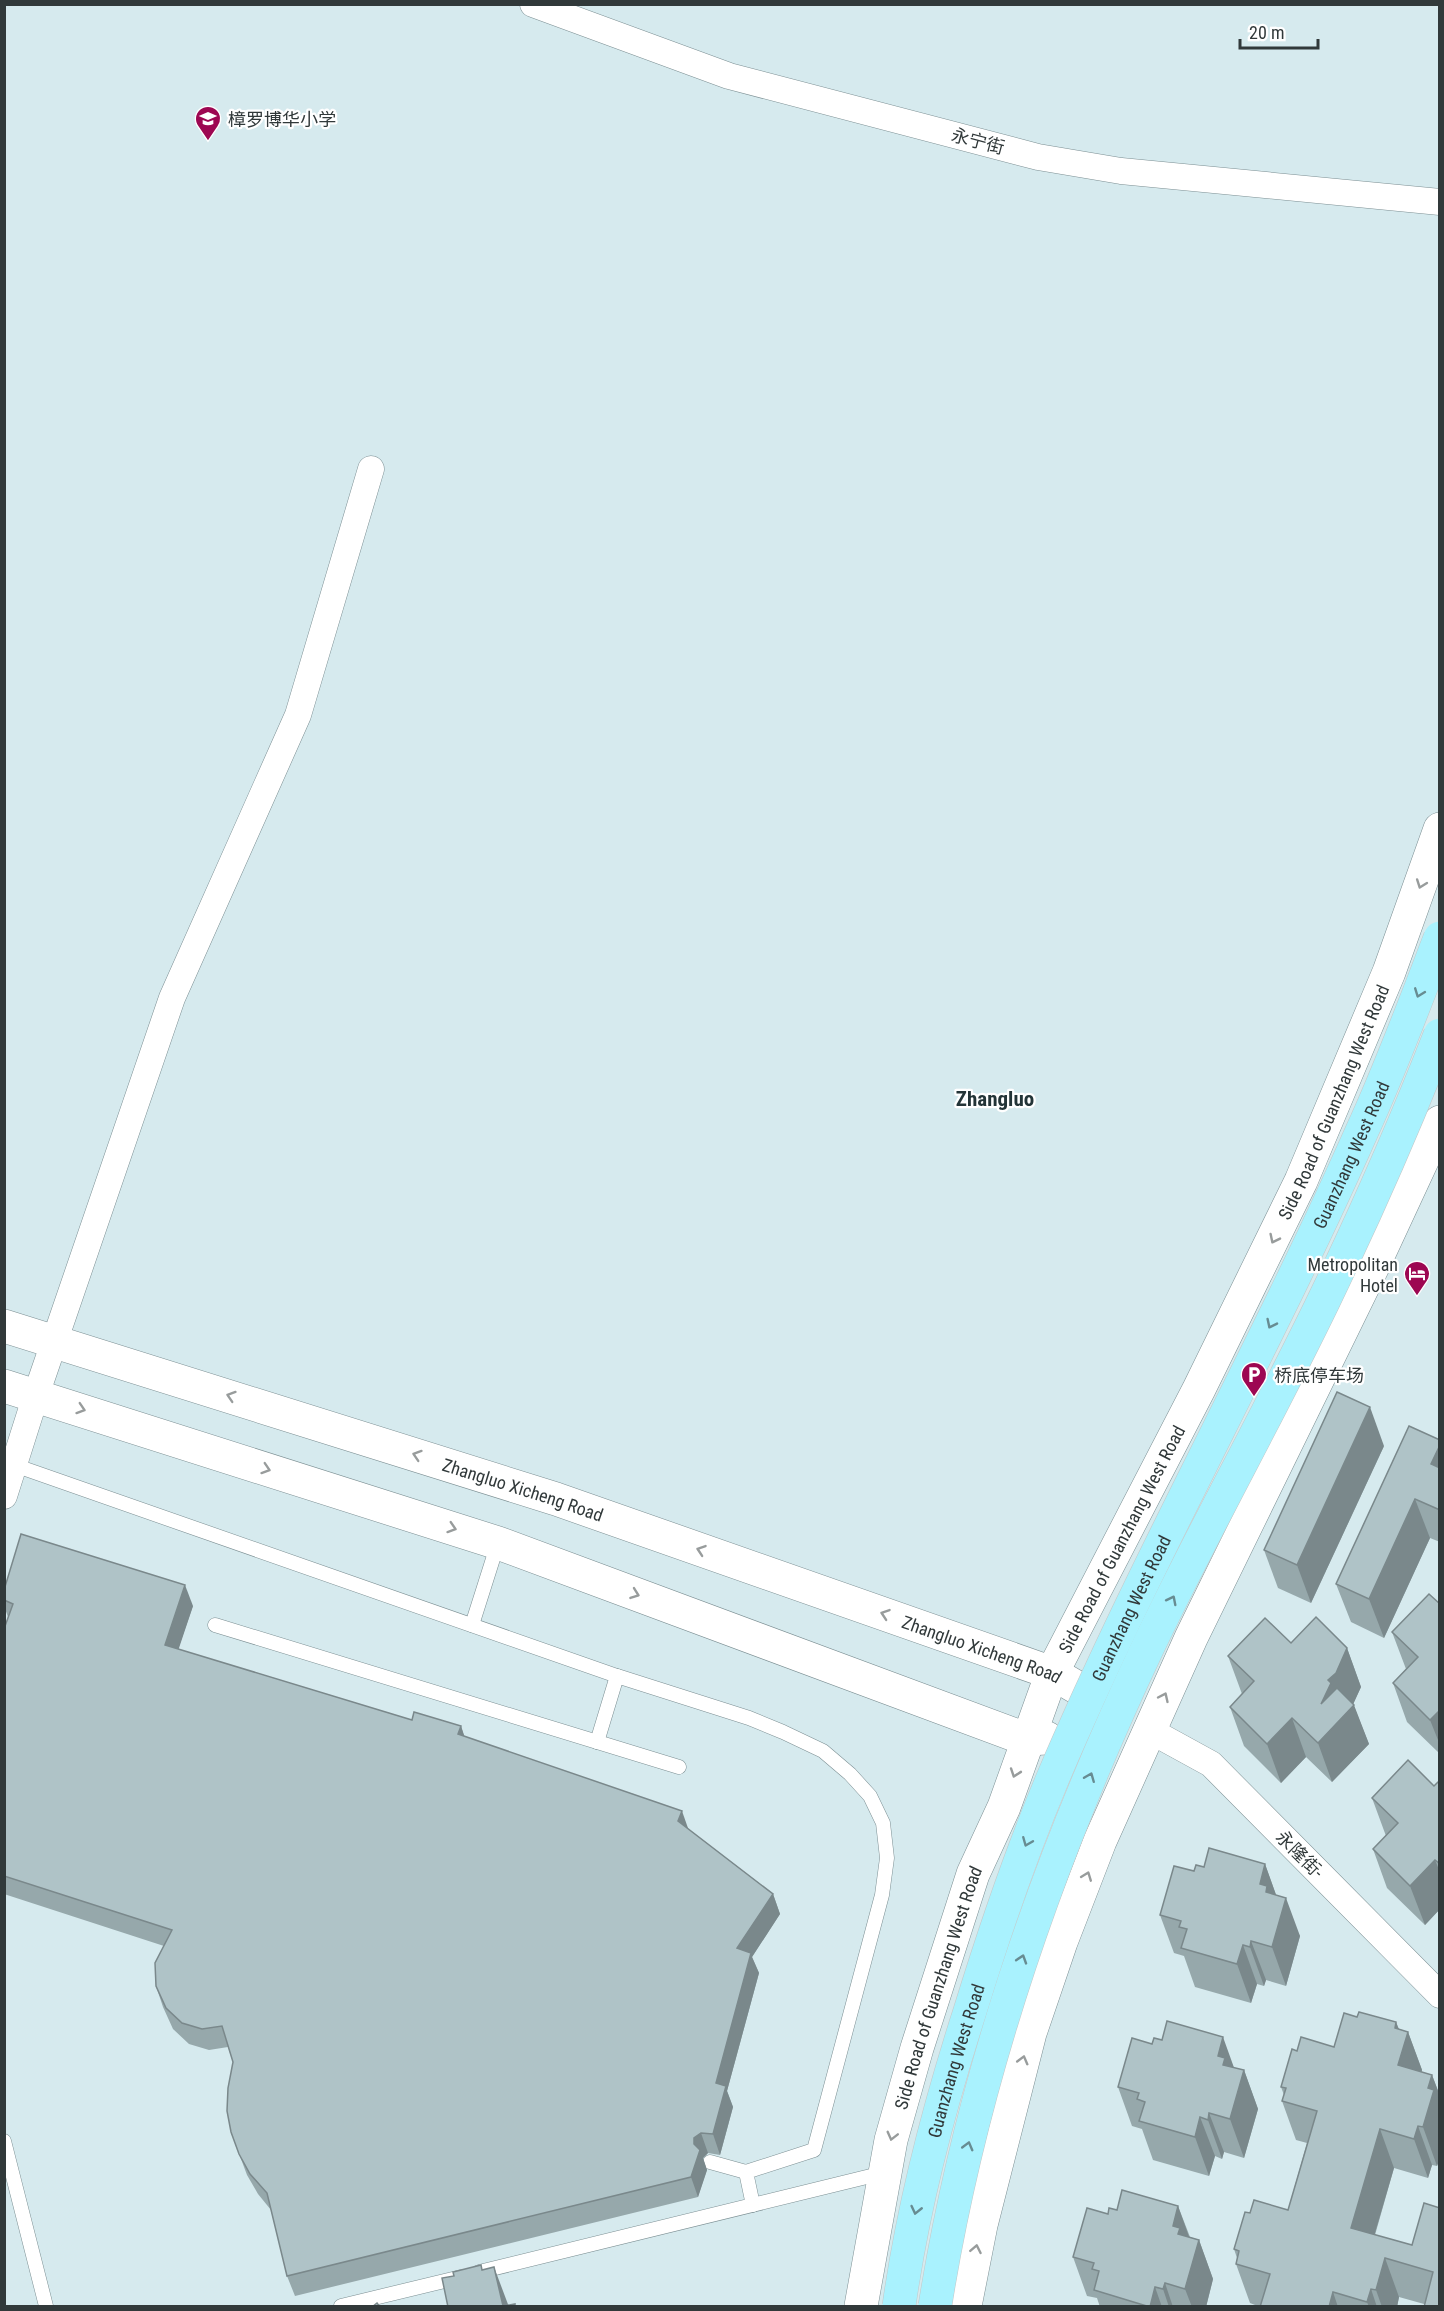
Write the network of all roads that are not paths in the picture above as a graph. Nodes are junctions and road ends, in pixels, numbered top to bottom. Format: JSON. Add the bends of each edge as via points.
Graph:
{"nodes":[{"id":1,"x":533,"y":4,"type":"edge"},
{"id":2,"x":1440,"y":202,"type":"edge"},
{"id":3,"x":371,"y":469,"type":"dead end"},
{"id":4,"x":1440,"y":829,"type":"edge"},
{"id":5,"x":1440,"y":938,"type":"edge"},
{"id":6,"x":1440,"y":1035,"type":"edge"},
{"id":7,"x":1440,"y":1122,"type":"edge"},
{"id":8,"x":4,"y":1326,"type":"edge"},
{"id":9,"x":55,"y":1340,"type":"junction"},
{"id":10,"x":4,"y":1386,"type":"edge"},
{"id":11,"x":36,"y":1395,"type":"junction"},
{"id":12,"x":1164,"y":1456,"type":"junction"},
{"id":13,"x":14,"y":1465,"type":"junction"},
{"id":14,"x":4,"y":1496,"type":"edge"},
{"id":15,"x":1257,"y":1501,"type":"junction"},
{"id":16,"x":498,"y":1543,"type":"junction"},
{"id":17,"x":215,"y":1625,"type":"dead end"},
{"id":18,"x":472,"y":1625,"type":"junction"},
{"id":19,"x":1052,"y":1673,"type":"junction"},
{"id":20,"x":617,"y":1676,"type":"junction"},
{"id":21,"x":1149,"y":1730,"type":"junction"},
{"id":22,"x":1026,"y":1739,"type":"junction"},
{"id":23,"x":597,"y":1742,"type":"junction"},
{"id":24,"x":679,"y":1767,"type":"dead end"},
{"id":25,"x":1440,"y":1995,"type":"edge"},
{"id":26,"x":4,"y":2141,"type":"edge"},
{"id":27,"x":710,"y":2162,"type":"dead end"},
{"id":28,"x":746,"y":2172,"type":"junction"},
{"id":29,"x":885,"y":2173,"type":"junction"},
{"id":30,"x":753,"y":2205,"type":"junction"},
{"id":31,"x":46,"y":2307,"type":"edge"},
{"id":32,"x":341,"y":2307,"type":"edge"},
{"id":33,"x":861,"y":2307,"type":"edge"},
{"id":34,"x":899,"y":2307,"type":"edge"},
{"id":35,"x":935,"y":2307,"type":"edge"},
{"id":36,"x":965,"y":2307,"type":"edge"}],
"edges":[{"from":1,"to":2,"type":"street","name":"永宁街","via":[[729,76],[1038,157],[1121,171]]},
{"from":3,"to":9,"type":"street","via":[[298,715],[172,998]]},
{"from":4,"to":12,"type":"main road","name":"Side Road of Guanzhang West Road","one_way":true,"via":[[1389,972],[1328,1120],[1273,1240]]},
{"from":5,"to":34,"type":"main road","name":"Guanzhang West Road","one_way":true,"bridge":true,"via":[[1357,1142],[1098,1677],[1023,1851],[953,2064],[914,2220]]},
{"from":35,"to":6,"type":"main road","name":"Guanzhang West Road","one_way":true,"bridge":true,"via":[[963,2163],[988,2072],[1042,1899],[1071,1825],[1147,1650],[1382,1178]]},
{"from":7,"to":15,"type":"main road","via":[[1375,1262],[1326,1346]]},
{"from":8,"to":9,"type":"main road","name":"Zhangluo Xicheng Road"},
{"from":9,"to":11,"type":"street"},
{"from":19,"to":9,"type":"main road","name":"Zhangluo Xicheng Road","one_way":true,"via":[[555,1499]]},
{"from":10,"to":11,"type":"main road"},
{"from":11,"to":13,"type":"street"},
{"from":11,"to":16,"type":"main road","one_way":true},
{"from":12,"to":15,"type":"main road","via":[[1163,1494],[1187,1523],[1204,1529],[1226,1525]]},
{"from":12,"to":19,"type":"main road","name":"Side Road of Guanzhang West Road"},
{"from":13,"to":14,"type":"street"},
{"from":13,"to":18,"type":"lane"},
{"from":21,"to":15,"type":"main road","one_way":true},
{"from":16,"to":18,"type":"lane"},
{"from":16,"to":22,"type":"main road","one_way":true},
{"from":17,"to":23,"type":"lane"},
{"from":18,"to":20,"type":"lane"},
{"from":19,"to":21,"type":"main road","name":"Zhangluo Xicheng Road"},
{"from":19,"to":22,"type":"main road","name":"Side Road of Guanzhang West Road"},
{"from":20,"to":23,"type":"lane"},
{"from":20,"to":28,"type":"lane","via":[[749,1718],[823,1751],[870,1796],[883,1823],[888,1858],[882,1895],[814,2150]]},
{"from":21,"to":22,"type":"main road"},
{"from":21,"to":25,"type":"street","name":"永隆街-","via":[[1211,1764]]},
{"from":36,"to":21,"type":"main road","one_way":true,"via":[[981,2225],[1030,2033],[1100,1841]]},
{"from":22,"to":29,"type":"main road","name":"Side Road of Guanzhang West Road","one_way":true,"via":[[1004,1807],[973,1874],[917,2048]]},
{"from":23,"to":24,"type":"lane"},
{"from":26,"to":31,"type":"lane"},
{"from":27,"to":28,"type":"lane"},
{"from":28,"to":30,"type":"lane"},
{"from":29,"to":30,"type":"lane"},
{"from":29,"to":33,"type":"main road","name":"Side Road of Guanzhang West Road"},
{"from":30,"to":32,"type":"lane"}]}
